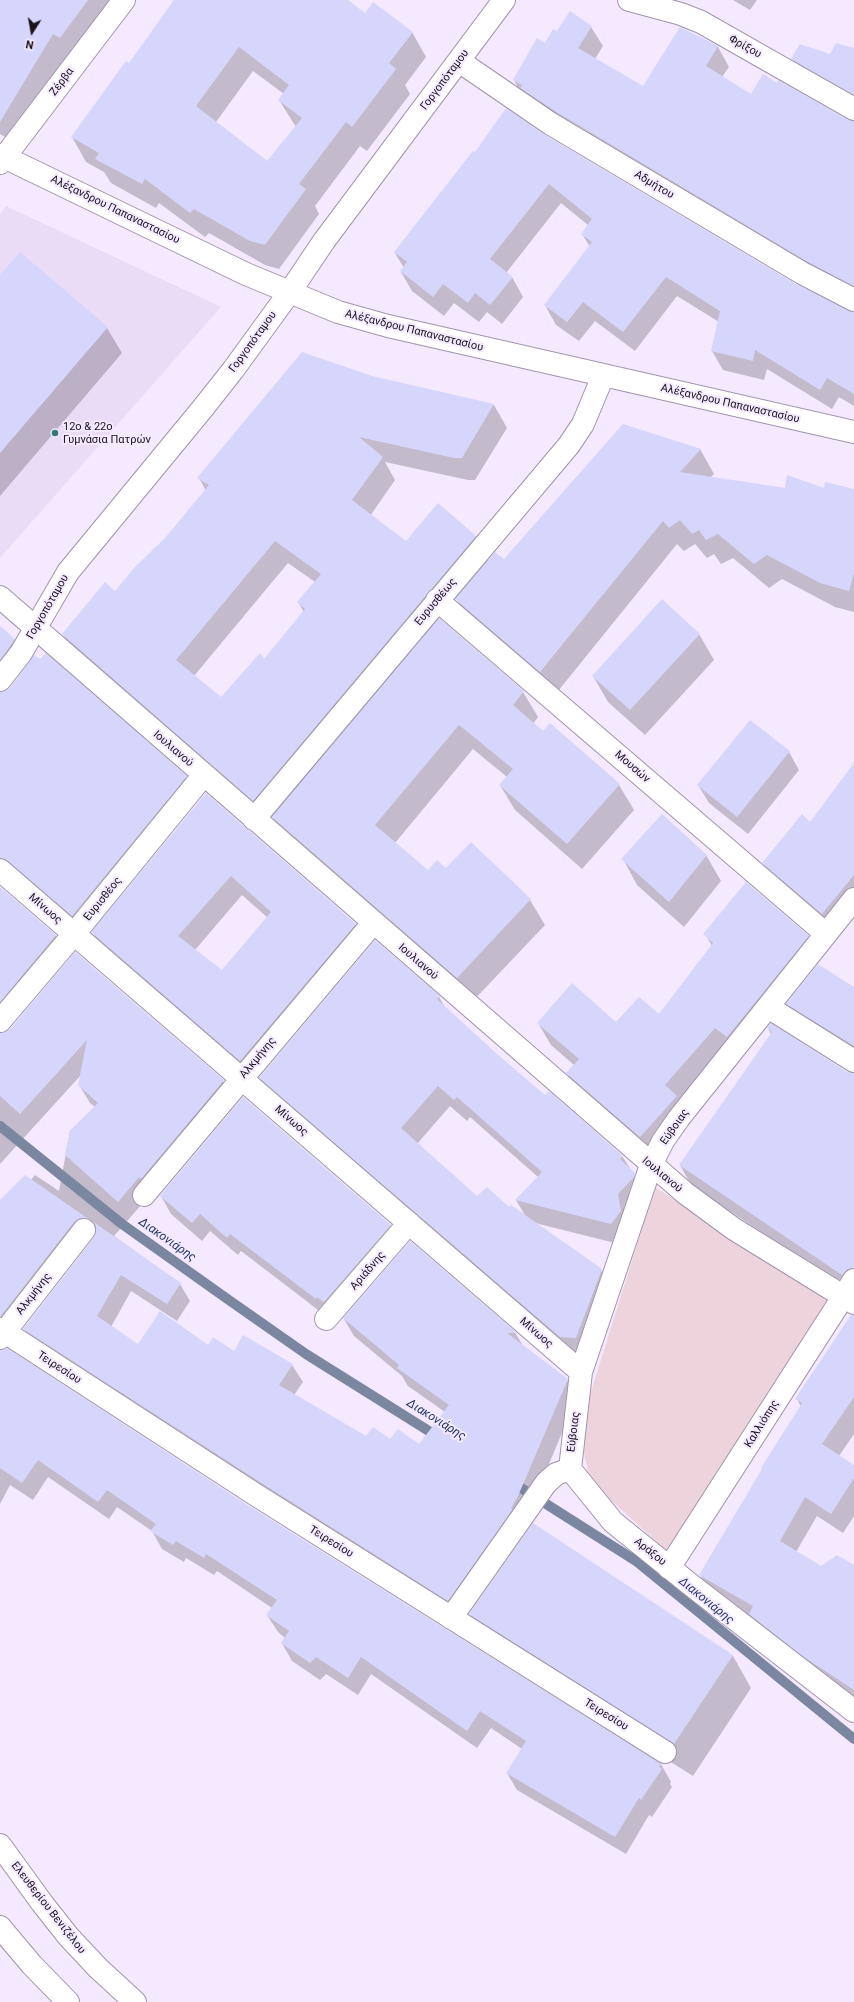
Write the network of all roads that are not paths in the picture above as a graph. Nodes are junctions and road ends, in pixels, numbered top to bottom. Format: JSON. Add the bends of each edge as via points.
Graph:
{"nodes":[{"id":1,"x":124,"y":0,"type":"edge"},
{"id":2,"x":504,"y":0,"type":"edge"},
{"id":3,"x":629,"y":0,"type":"edge"},
{"id":4,"x":459,"y":61,"type":"junction"},
{"id":5,"x":854,"y":109,"type":"edge"},
{"id":6,"x":2,"y":159,"type":"edge"},
{"id":7,"x":289,"y":293,"type":"junction"},
{"id":8,"x":854,"y":300,"type":"edge"},
{"id":9,"x":603,"y":376,"type":"junction"},
{"id":10,"x":854,"y":432,"type":"edge"},
{"id":11,"x":0,"y":597,"type":"edge"},
{"id":12,"x":437,"y":600,"type":"junction"},
{"id":13,"x":35,"y":628,"type":"junction"},
{"id":14,"x":0,"y":680,"type":"edge"},
{"id":15,"x":204,"y":776,"type":"junction"},
{"id":16,"x":254,"y":819,"type":"junction"},
{"id":17,"x":0,"y":870,"type":"edge"},
{"id":18,"x":854,"y":899,"type":"edge"},
{"id":19,"x":373,"y":923,"type":"junction"},
{"id":20,"x":74,"y":934,"type":"junction"},
{"id":21,"x":826,"y":934,"type":"junction"},
{"id":22,"x":768,"y":1007,"type":"junction"},
{"id":23,"x":0,"y":1020,"type":"edge"},
{"id":24,"x":854,"y":1061,"type":"edge"},
{"id":25,"x":241,"y":1078,"type":"junction"},
{"id":26,"x":651,"y":1165,"type":"junction"},
{"id":27,"x":144,"y":1195,"type":"dead end"},
{"id":28,"x":409,"y":1224,"type":"junction"},
{"id":29,"x":84,"y":1230,"type":"dead end"},
{"id":30,"x":850,"y":1293,"type":"edge"},
{"id":31,"x":326,"y":1320,"type":"dead end"},
{"id":32,"x":1,"y":1333,"type":"edge"},
{"id":33,"x":582,"y":1372,"type":"junction"},
{"id":34,"x":570,"y":1469,"type":"junction"},
{"id":35,"x":670,"y":1568,"type":"junction"},
{"id":36,"x":451,"y":1618,"type":"junction"},
{"id":37,"x":854,"y":1711,"type":"edge"},
{"id":38,"x":665,"y":1752,"type":"dead end"},
{"id":39,"x":0,"y":1845,"type":"edge"},
{"id":40,"x":0,"y":1926,"type":"edge"},
{"id":41,"x":68,"y":2002,"type":"edge"},
{"id":42,"x":135,"y":2002,"type":"edge"}],
"edges":[{"from":1,"to":6,"type":"street","name":"Ζέρβα"},
{"from":2,"to":4,"type":"street","name":"Γοργοπόταμου"},
{"from":3,"to":5,"type":"street","name":"Φρίξου","via":[[701,22]]},
{"from":4,"to":7,"type":"street","name":"Γοργοπόταμου","via":[[324,241]]},
{"from":4,"to":8,"type":"street","name":"Αδμήτου","via":[[551,124],[802,273]]},
{"from":6,"to":7,"type":"street","name":"Αλέξανδρου Παπαναστασίου"},
{"from":7,"to":9,"type":"street","name":"Αλέξανδρου Παπαναστασίου","via":[[338,312],[388,326]]},
{"from":7,"to":13,"type":"street","name":"Γοργοπόταμου","via":[[203,408],[68,572]]},
{"from":9,"to":10,"type":"street","name":"Αλέξανδρου Παπαναστασίου"},
{"from":9,"to":12,"type":"street","name":"Ευρυσθέως","via":[[577,435]]},
{"from":11,"to":13,"type":"street","name":"Ιουλιανού"},
{"from":12,"to":16,"type":"street","name":"Ευρυσθέως"},
{"from":12,"to":21,"type":"street","name":"Μουσών"},
{"from":13,"to":14,"type":"street","name":"Γοργοπόταμου","via":[[14,663]]},
{"from":13,"to":15,"type":"street","name":"Ιουλιανού"},
{"from":15,"to":16,"type":"street","name":"Ιουλιανού"},
{"from":15,"to":20,"type":"street","name":"Ευρισθέος"},
{"from":16,"to":19,"type":"street","name":"Ιουλιανού"},
{"from":17,"to":20,"type":"street","name":"Μίνωος"},
{"from":18,"to":21,"type":"street","name":"Εύβοιας"},
{"from":19,"to":25,"type":"street","name":"Αλκμήνης"},
{"from":19,"to":26,"type":"street","name":"Ιουλιανού"},
{"from":20,"to":23,"type":"street","name":"Ευρισθέος"},
{"from":20,"to":25,"type":"street","name":"Μίνωος"},
{"from":21,"to":22,"type":"street","name":"Εύβοιας"},
{"from":22,"to":24,"type":"street"},
{"from":22,"to":26,"type":"street","name":"Εύβοιας","via":[[679,1118]]},
{"from":25,"to":27,"type":"street","name":"Αλκμήνης"},
{"from":25,"to":28,"type":"street","name":"Μίνωος"},
{"from":26,"to":30,"type":"street","name":"Ιουλιανού","via":[[706,1210]]},
{"from":26,"to":33,"type":"street","name":"Εύβοιας"},
{"from":28,"to":31,"type":"street","name":"Αριάδνης"},
{"from":28,"to":33,"type":"street","name":"Μίνωος"},
{"from":29,"to":32,"type":"street","name":"Αλκμήνης"},
{"from":30,"to":35,"type":"street","name":"Καλλιόπης"},
{"from":32,"to":36,"type":"street","name":"Τειρεσίου"},
{"from":33,"to":34,"type":"street","name":"Εύβοιας"},
{"from":34,"to":35,"type":"street","name":"Αράξου","via":[[613,1522]]},
{"from":34,"to":36,"type":"street","via":[[556,1474],[546,1483]]},
{"from":35,"to":37,"type":"street","name":"Αράξου"},
{"from":36,"to":38,"type":"street","name":"Τειρεσίου"},
{"from":39,"to":42,"type":"street","name":"Ελευθερίου Βενιζέλου","via":[[82,1952]]},
{"from":40,"to":41,"type":"street","via":[[32,1965]]}]}
